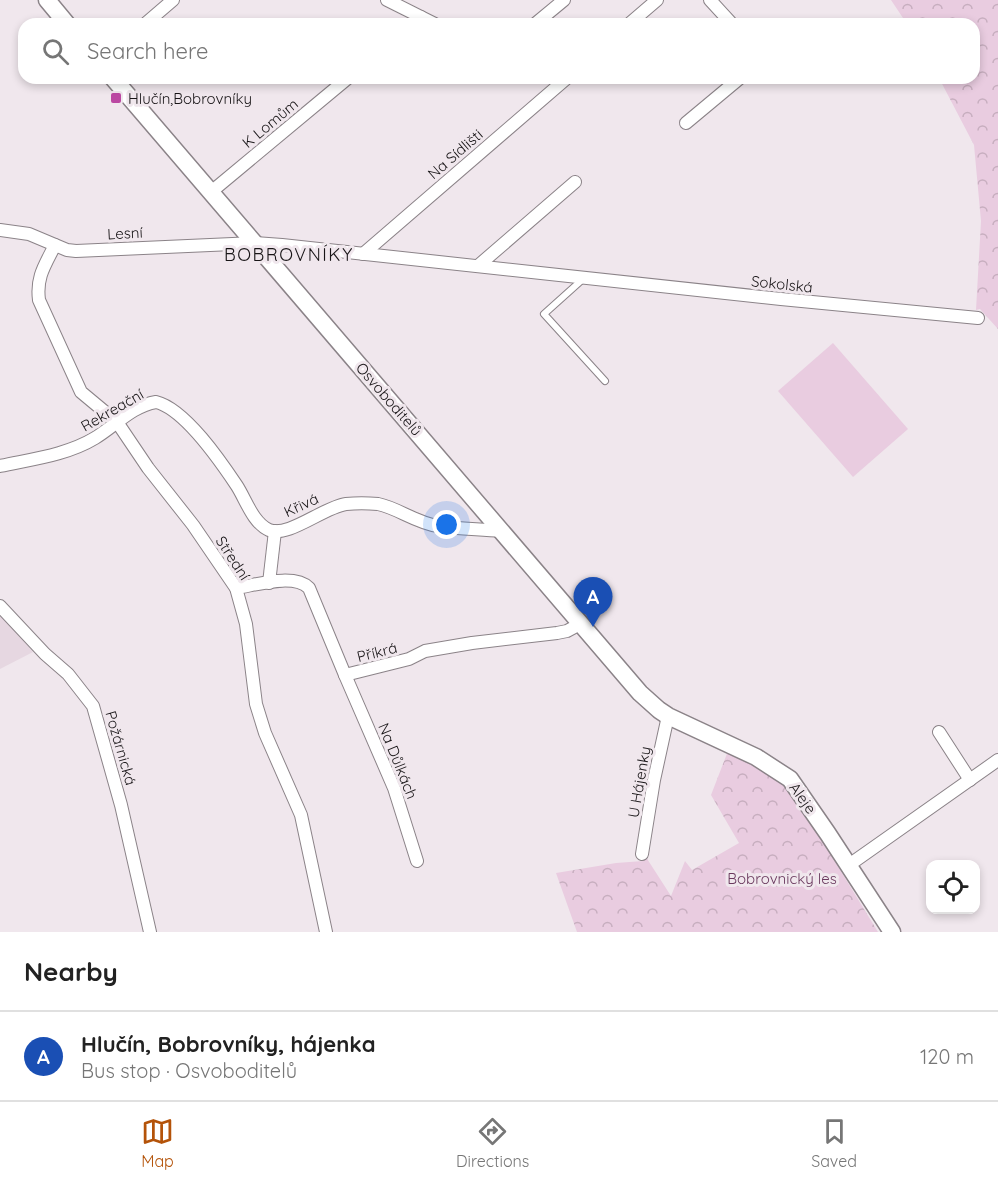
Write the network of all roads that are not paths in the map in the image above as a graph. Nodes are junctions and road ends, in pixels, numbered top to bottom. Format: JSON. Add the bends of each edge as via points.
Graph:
{"nodes":[{"id":1,"x":47,"y":0,"type":"edge"},
{"id":2,"x":173,"y":0,"type":"edge"},
{"id":3,"x":387,"y":0,"type":"edge"},
{"id":4,"x":564,"y":0,"type":"edge"},
{"id":5,"x":657,"y":0,"type":"edge"},
{"id":6,"x":711,"y":0,"type":"edge"},
{"id":7,"x":62,"y":18,"type":"edge"},
{"id":8,"x":153,"y":18,"type":"edge"},
{"id":9,"x":413,"y":18,"type":"edge"},
{"id":10,"x":542,"y":18,"type":"edge"},
{"id":11,"x":636,"y":18,"type":"edge"},
{"id":12,"x":727,"y":18,"type":"edge"},
{"id":13,"x":118,"y":84,"type":"edge"},
{"id":14,"x":341,"y":84,"type":"edge"},
{"id":15,"x":560,"y":84,"type":"edge"},
{"id":16,"x":734,"y":84,"type":"edge"},
{"id":17,"x":686,"y":123,"type":"dead end"},
{"id":18,"x":575,"y":182,"type":"dead end"},
{"id":19,"x":211,"y":192,"type":"junction"},
{"id":20,"x":0,"y":230,"type":"edge"},
{"id":21,"x":255,"y":243,"type":"junction"},
{"id":22,"x":55,"y":245,"type":"junction"},
{"id":23,"x":363,"y":254,"type":"junction"},
{"id":24,"x":479,"y":265,"type":"junction"},
{"id":25,"x":584,"y":278,"type":"junction"},
{"id":26,"x":978,"y":318,"type":"dead end"},
{"id":27,"x":605,"y":381,"type":"dead end"},
{"id":28,"x":168,"y":407,"type":"joint"},
{"id":29,"x":117,"y":422,"type":"junction"},
{"id":30,"x":0,"y":466,"type":"edge"},
{"id":31,"x":275,"y":531,"type":"junction"},
{"id":32,"x":501,"y":531,"type":"junction"},
{"id":33,"x":269,"y":583,"type":"junction"},
{"id":34,"x":236,"y":588,"type":"junction"},
{"id":35,"x":0,"y":606,"type":"edge"},
{"id":36,"x":580,"y":624,"type":"junction"},
{"id":37,"x":345,"y":675,"type":"junction"},
{"id":38,"x":668,"y":716,"type":"junction"},
{"id":39,"x":939,"y":732,"type":"dead end"},
{"id":40,"x":998,"y":760,"type":"edge"},
{"id":41,"x":970,"y":780,"type":"junction"},
{"id":42,"x":642,"y":854,"type":"dead end"},
{"id":43,"x":417,"y":861,"type":"dead end"},
{"id":44,"x":849,"y":866,"type":"junction"},
{"id":45,"x":150,"y":932,"type":"edge"},
{"id":46,"x":326,"y":932,"type":"edge"},
{"id":47,"x":892,"y":932,"type":"edge"}],
"edges":[{"from":1,"to":7,"type":"street"},
{"from":2,"to":8,"type":"street"},
{"from":3,"to":9,"type":"street"},
{"from":4,"to":10,"type":"street"},
{"from":5,"to":11,"type":"street"},
{"from":6,"to":12,"type":"street"},
{"from":13,"to":19,"type":"street","name":"Osvoboditelů"},
{"from":14,"to":19,"type":"street","name":"K Lomům"},
{"from":15,"to":23,"type":"street","name":"Na Sídlišti"},
{"from":16,"to":17,"type":"street"},
{"from":18,"to":24,"type":"street"},
{"from":19,"to":21,"type":"street","name":"Osvoboditelů"},
{"from":20,"to":22,"type":"street","name":"Lesní","via":[[28,234]]},
{"from":21,"to":22,"type":"street","name":"Lesní","via":[[76,251]]},
{"from":21,"to":23,"type":"street","name":"Sokolská"},
{"from":21,"to":32,"type":"street","name":"Osvoboditelů"},
{"from":22,"to":29,"type":"street","name":"Střední","via":[[41,271],[39,300],[81,392]]},
{"from":23,"to":24,"type":"street","name":"Sokolská"},
{"from":24,"to":25,"type":"street","name":"Sokolská"},
{"from":25,"to":26,"type":"street","name":"Sokolská"},
{"from":25,"to":27,"type":"lane","via":[[544,314]]},
{"from":28,"to":29,"type":"street","name":"Rekreační","via":[[150,403]]},
{"from":28,"to":31,"type":"street","name":"Křivá","via":[[192,427],[258,521]]},
{"from":29,"to":30,"type":"street","name":"Rekreační","via":[[82,444]]},
{"from":29,"to":34,"type":"street","name":"Střední"},
{"from":31,"to":32,"type":"street","name":"Křivá","via":[[297,526],[345,504],[379,504],[438,526]]},
{"from":31,"to":33,"type":"street"},
{"from":32,"to":36,"type":"street","name":"Osvoboditelů"},
{"from":33,"to":34,"type":"street","name":"Příkrá"},
{"from":33,"to":37,"type":"street","name":"Příkrá","via":[[294,580],[309,588]]},
{"from":34,"to":46,"type":"street","name":"Střední","via":[[246,624],[256,704],[301,814]]},
{"from":35,"to":45,"type":"street","name":"Požárnická","via":[[68,674],[93,706],[122,805]]},
{"from":36,"to":37,"type":"street","name":"Příkrá","via":[[557,633],[425,651],[409,659]]},
{"from":36,"to":38,"type":"street","name":"Osvoboditelů","via":[[640,693]]},
{"from":37,"to":43,"type":"street","name":"Na Důlkách","via":[[394,788]]},
{"from":38,"to":42,"type":"street","name":"U Hájenky"},
{"from":38,"to":44,"type":"street","name":"Aleje","via":[[785,774]]},
{"from":39,"to":41,"type":"street"},
{"from":40,"to":41,"type":"street"},
{"from":41,"to":44,"type":"street"},
{"from":44,"to":47,"type":"street","name":"Aleje"}]}
